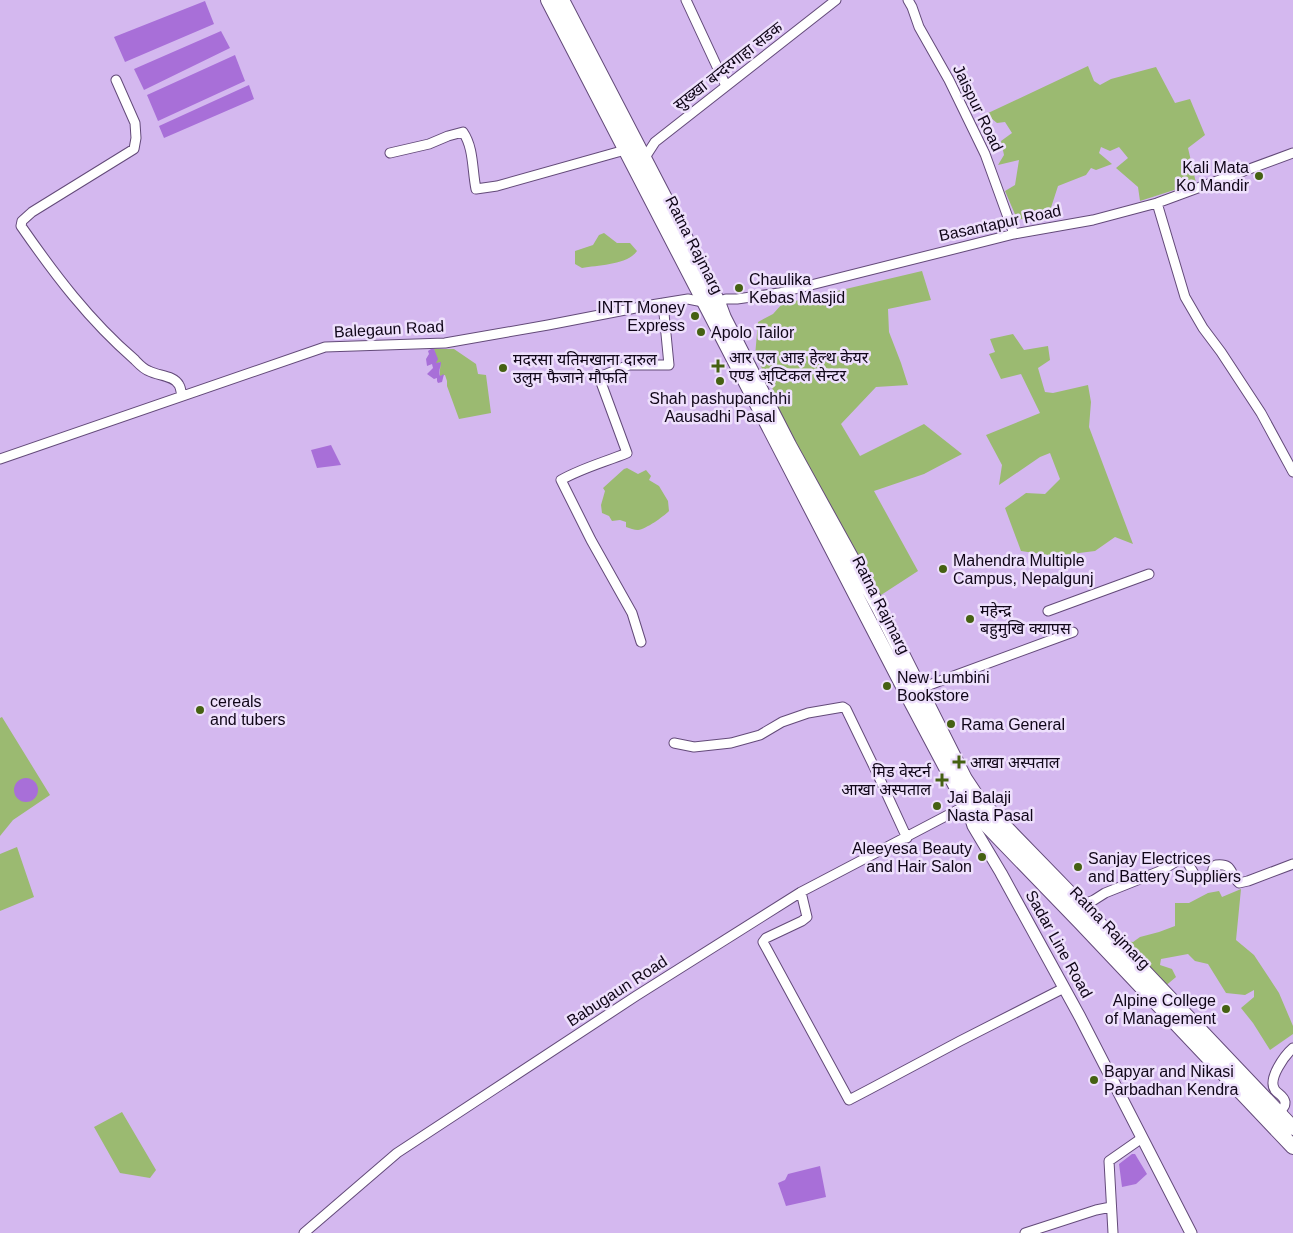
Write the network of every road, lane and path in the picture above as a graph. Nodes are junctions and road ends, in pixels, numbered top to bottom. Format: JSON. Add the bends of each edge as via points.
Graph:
{"nodes":[{"id":1,"x":548,"y":0,"type":"edge"},
{"id":2,"x":562,"y":0,"type":"edge"},
{"id":3,"x":686,"y":0,"type":"edge"},
{"id":4,"x":836,"y":0,"type":"edge"},
{"id":5,"x":908,"y":0,"type":"edge"},
{"id":6,"x":116,"y":80,"type":"dead end"},
{"id":7,"x":726,"y":86,"type":"junction"},
{"id":8,"x":624,"y":149,"type":"junction"},
{"id":9,"x":390,"y":152,"type":"dead end"},
{"id":10,"x":1293,"y":153,"type":"edge"},
{"id":11,"x":644,"y":159,"type":"junction"},
{"id":12,"x":1157,"y":203,"type":"junction"},
{"id":13,"x":1014,"y":234,"type":"junction"},
{"id":14,"x":710,"y":302,"type":"junction"},
{"id":15,"x":663,"y":303,"type":"junction"},
{"id":16,"x":182,"y":396,"type":"junction"},
{"id":17,"x":0,"y":459,"type":"edge"},
{"id":18,"x":1293,"y":472,"type":"edge"},
{"id":19,"x":1149,"y":574,"type":"dead end"},
{"id":20,"x":1048,"y":611,"type":"dead end"},
{"id":21,"x":1074,"y":632,"type":"dead end"},
{"id":22,"x":641,"y":642,"type":"dead end"},
{"id":23,"x":922,"y":693,"type":"junction"},
{"id":24,"x":674,"y":743,"type":"dead end"},
{"id":25,"x":967,"y":805,"type":"junction"},
{"id":26,"x":907,"y":838,"type":"junction"},
{"id":27,"x":1293,"y":864,"type":"edge"},
{"id":28,"x":801,"y":892,"type":"junction"},
{"id":29,"x":1085,"y":909,"type":"junction"},
{"id":30,"x":1064,"y":988,"type":"junction"},
{"id":31,"x":1293,"y":1048,"type":"edge"},
{"id":32,"x":1283,"y":1118,"type":"junction"},
{"id":33,"x":1293,"y":1128,"type":"edge"},
{"id":34,"x":1142,"y":1138,"type":"junction"},
{"id":35,"x":1293,"y":1147,"type":"edge"},
{"id":36,"x":1111,"y":1207,"type":"junction"},
{"id":37,"x":304,"y":1233,"type":"edge"},
{"id":38,"x":1025,"y":1233,"type":"edge"},
{"id":39,"x":1113,"y":1233,"type":"edge"},
{"id":40,"x":1191,"y":1233,"type":"edge"}],
"edges":[{"from":1,"to":8,"type":"highway","name":"Ratna Rajmarg"},
{"from":2,"to":11,"type":"highway","name":"Ratna Rajmarg"},
{"from":3,"to":7,"type":"street"},
{"from":4,"to":7,"type":"street","name":"सुख्खा बन्दरगाहा सडक"},
{"from":5,"to":13,"type":"street","name":"Jaispur Road","via":[[985,154]]},
{"from":6,"to":16,"type":"street","via":[[135,123],[134,150],[32,212],[21,226],[74,299],[100,328],[148,371],[179,384]]},
{"from":7,"to":11,"type":"street","name":"सुख्खा बन्दरगाहा सडक","via":[[656,142]]},
{"from":8,"to":9,"type":"street","via":[[497,186],[476,189],[473,160],[463,132],[430,144]]},
{"from":8,"to":14,"type":"highway","name":"Ratna Rajmarg"},
{"from":10,"to":12,"type":"street","name":"Basantapur Road"},
{"from":11,"to":14,"type":"highway","name":"Ratna Rajmarg"},
{"from":12,"to":13,"type":"street","name":"Basantapur Road","via":[[1093,220]]},
{"from":12,"to":18,"type":"street","via":[[1185,297],[1261,414]]},
{"from":13,"to":14,"type":"street","name":"Basantapur Road","via":[[778,294]]},
{"from":14,"to":15,"type":"street","name":"Balegaun Road","via":[[688,299]]},
{"from":14,"to":23,"type":"highway","name":"Ratna Rajmarg","via":[[724,318]]},
{"from":14,"to":25,"type":"highway","name":"Ratna Rajmarg","via":[[805,495]]},
{"from":15,"to":16,"type":"street","name":"Balegaun Road","via":[[445,342],[325,347]]},
{"from":15,"to":22,"type":"street","via":[[669,365],[629,365],[599,377],[627,453],[561,480],[632,613]]},
{"from":16,"to":17,"type":"street","name":"Balegaun Road"},
{"from":19,"to":20,"type":"street"},
{"from":21,"to":23,"type":"street","via":[[921,688]]},
{"from":23,"to":29,"type":"highway","name":"Ratna Rajmarg","via":[[975,794]]},
{"from":24,"to":26,"type":"street","via":[[694,747],[731,743],[760,736],[782,722],[808,713],[846,709]]},
{"from":25,"to":26,"type":"street","name":"Babugaun Road"},
{"from":25,"to":30,"type":"main road","name":"Sadar Line Road","via":[[974,826]]},
{"from":25,"to":35,"type":"highway","name":"Ratna Rajmarg"},
{"from":26,"to":28,"type":"street","name":"Babugaun Road"},
{"from":27,"to":29,"type":"street","via":[[1239,883],[1226,864],[1216,865],[1212,874],[1199,878],[1183,859],[1155,874],[1105,893],[1084,904]]},
{"from":28,"to":30,"type":"street","via":[[807,917],[762,942],[849,1100]]},
{"from":28,"to":37,"type":"street","name":"Babugaun Road","via":[[397,1153]]},
{"from":29,"to":32,"type":"highway","name":"Ratna Rajmarg"},
{"from":30,"to":34,"type":"main road","name":"Sadar Line Road"},
{"from":31,"to":32,"type":"street","via":[[1280,1064],[1273,1080],[1275,1091],[1284,1100]]},
{"from":32,"to":33,"type":"highway","name":"Ratna Rajmarg"},
{"from":34,"to":36,"type":"street","via":[[1110,1161]]},
{"from":34,"to":40,"type":"main road","name":"Sadar Line Road"},
{"from":36,"to":38,"type":"street"},
{"from":36,"to":39,"type":"street"}]}
